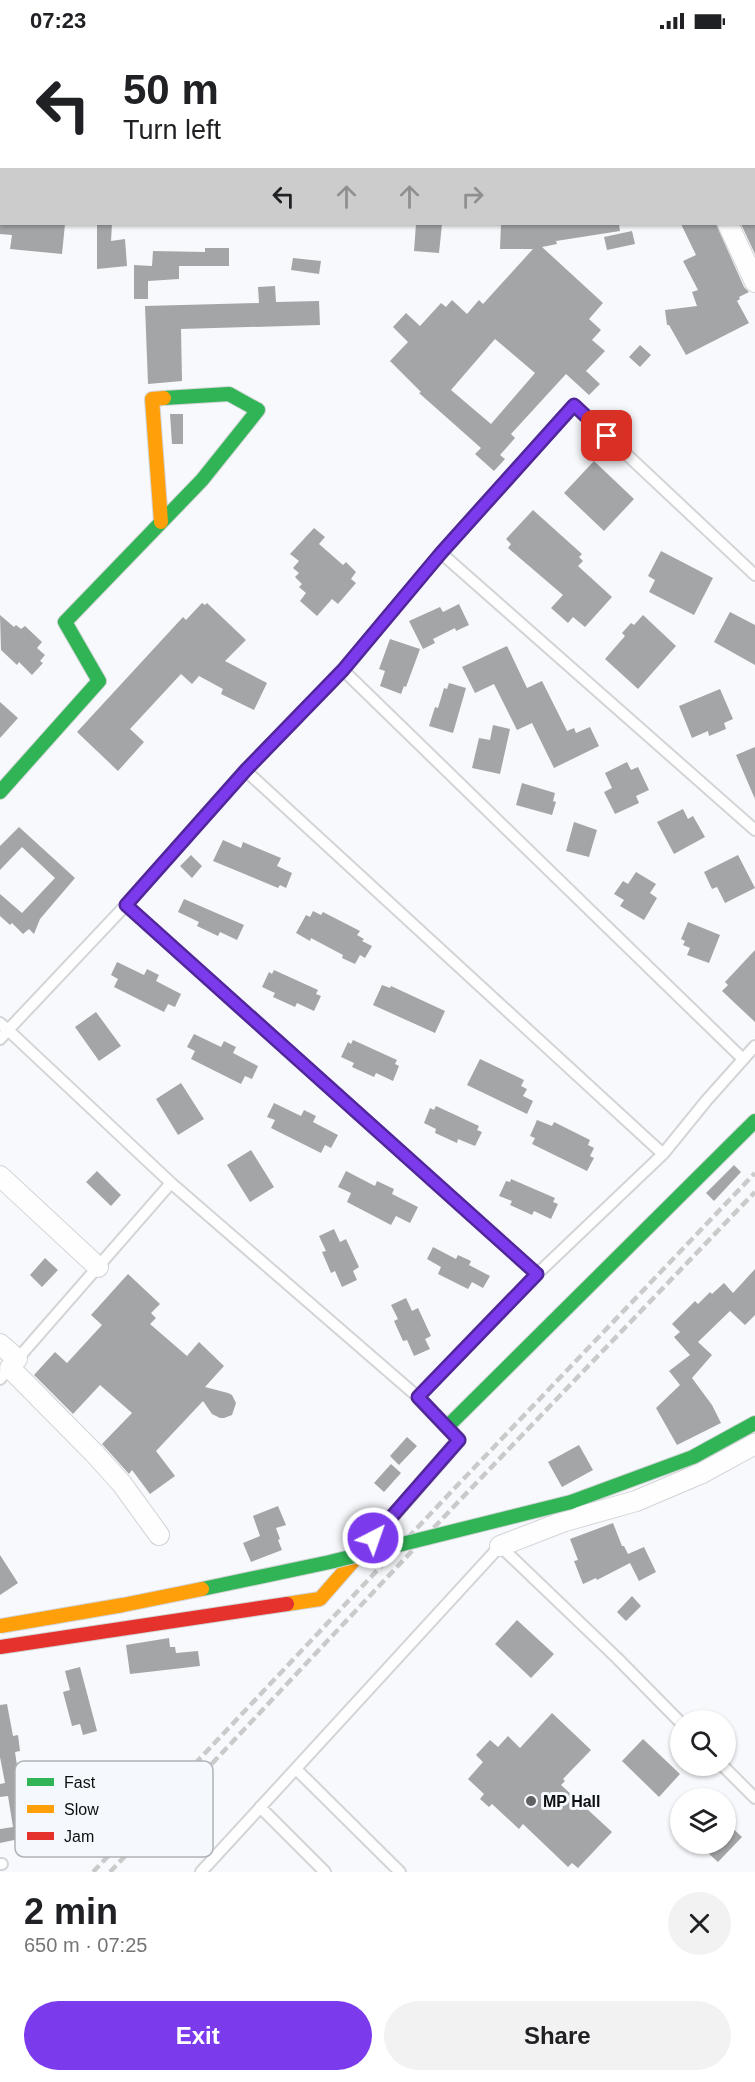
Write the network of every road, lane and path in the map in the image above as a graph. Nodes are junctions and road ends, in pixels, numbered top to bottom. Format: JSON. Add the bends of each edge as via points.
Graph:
{"nodes":[{"id":1,"x":728,"y":225,"type":"edge"},
{"id":2,"x":755,"y":282,"type":"edge"},
{"id":3,"x":161,"y":522,"type":"junction"},
{"id":4,"x":441,"y":553,"type":"junction"},
{"id":5,"x":755,"y":575,"type":"edge"},
{"id":6,"x":343,"y":670,"type":"junction"},
{"id":7,"x":246,"y":770,"type":"junction"},
{"id":8,"x":0,"y":792,"type":"edge"},
{"id":9,"x":755,"y":830,"type":"edge"},
{"id":10,"x":126,"y":905,"type":"junction"},
{"id":11,"x":3,"y":1031,"type":"edge"},
{"id":12,"x":755,"y":1046,"type":"edge"},
{"id":13,"x":743,"y":1059,"type":"junction"},
{"id":14,"x":755,"y":1121,"type":"edge"},
{"id":15,"x":663,"y":1154,"type":"junction"},
{"id":16,"x":0,"y":1176,"type":"edge"},
{"id":17,"x":171,"y":1183,"type":"junction"},
{"id":18,"x":98,"y":1267,"type":"junction"},
{"id":19,"x":537,"y":1274,"type":"junction"},
{"id":20,"x":0,"y":1344,"type":"edge"},
{"id":21,"x":9,"y":1369,"type":"edge"},
{"id":22,"x":418,"y":1397,"type":"junction"},
{"id":23,"x":755,"y":1423,"type":"edge"},
{"id":24,"x":447,"y":1427,"type":"junction"},
{"id":25,"x":755,"y":1444,"type":"edge"},
{"id":26,"x":159,"y":1534,"type":"dead end"},
{"id":27,"x":500,"y":1546,"type":"junction"},
{"id":28,"x":0,"y":1626,"type":"edge"},
{"id":29,"x":0,"y":1647,"type":"edge"},
{"id":30,"x":670,"y":1712,"type":"edge"},
{"id":31,"x":296,"y":1769,"type":"junction"},
{"id":32,"x":733,"y":1776,"type":"edge"},
{"id":33,"x":755,"y":1798,"type":"edge"},
{"id":34,"x":261,"y":1807,"type":"junction"},
{"id":35,"x":201,"y":1872,"type":"edge"},
{"id":36,"x":325,"y":1872,"type":"edge"},
{"id":37,"x":400,"y":1872,"type":"edge"}],
"edges":[{"from":1,"to":2,"type":"street"},
{"from":3,"to":3,"type":"street","via":[[202,480],[258,410],[229,394],[152,399]]},
{"from":3,"to":8,"type":"street","via":[[65,622],[99,681]]},
{"from":4,"to":5,"type":"lane","via":[[574,405]]},
{"from":4,"to":6,"type":"lane"},
{"from":4,"to":9,"type":"lane"},
{"from":6,"to":7,"type":"lane"},
{"from":6,"to":13,"type":"lane"},
{"from":7,"to":10,"type":"lane"},
{"from":7,"to":15,"type":"lane"},
{"from":10,"to":11,"type":"lane"},
{"from":10,"to":19,"type":"lane"},
{"from":11,"to":17,"type":"lane"},
{"from":12,"to":13,"type":"lane"},
{"from":13,"to":15,"type":"lane"},
{"from":14,"to":24,"type":"street"},
{"from":15,"to":19,"type":"lane"},
{"from":16,"to":18,"type":"street"},
{"from":17,"to":18,"type":"lane"},
{"from":17,"to":22,"type":"lane"},
{"from":18,"to":21,"type":"lane"},
{"from":19,"to":22,"type":"lane"},
{"from":20,"to":21,"type":"street"},
{"from":21,"to":26,"type":"street","via":[[94,1454]]},
{"from":22,"to":24,"type":"street"},
{"from":23,"to":28,"type":"street","bridge":true,"via":[[693,1457],[571,1502],[330,1562]]},
{"from":24,"to":29,"type":"street","via":[[459,1440],[320,1599]]},
{"from":25,"to":27,"type":"street","via":[[702,1473],[636,1501],[565,1521]]},
{"from":27,"to":30,"type":"lane"},
{"from":27,"to":31,"type":"lane"},
{"from":31,"to":34,"type":"lane"},
{"from":31,"to":37,"type":"lane"},
{"from":32,"to":33,"type":"lane"},
{"from":34,"to":35,"type":"lane"},
{"from":34,"to":36,"type":"lane"}]}
